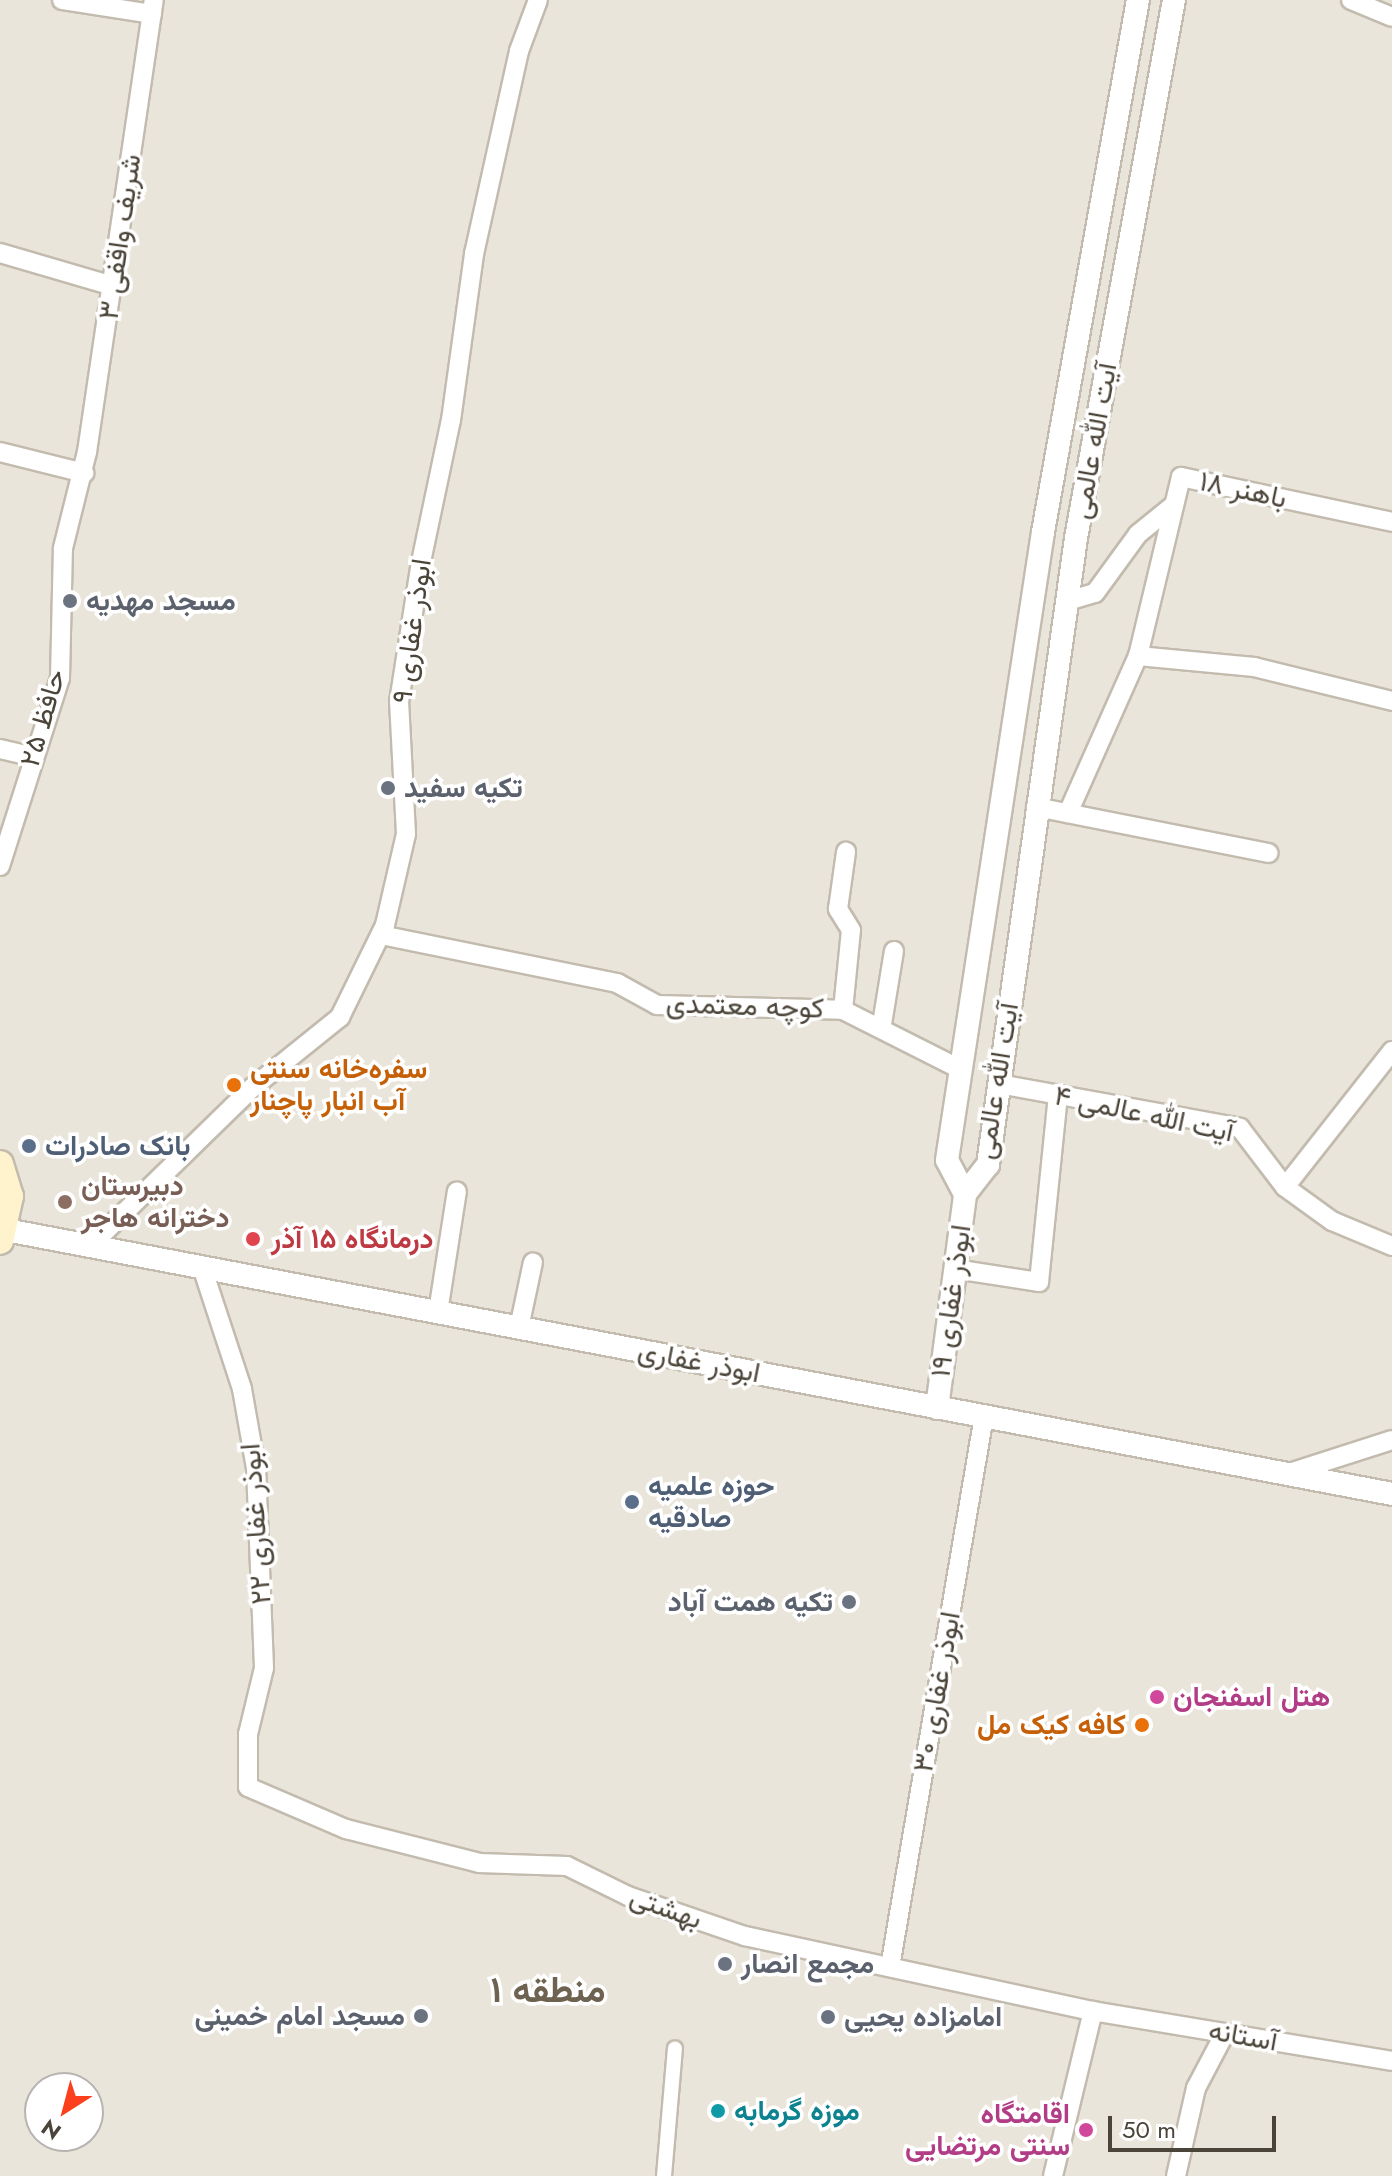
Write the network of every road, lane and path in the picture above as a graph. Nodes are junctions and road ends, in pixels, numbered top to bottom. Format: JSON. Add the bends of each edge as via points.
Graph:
{"nodes":[{"id":1,"x":62,"y":0,"type":"edge"},
{"id":2,"x":538,"y":0,"type":"edge"},
{"id":3,"x":1138,"y":0,"type":"edge"},
{"id":4,"x":1174,"y":0,"type":"edge"},
{"id":5,"x":1351,"y":0,"type":"edge"},
{"id":6,"x":153,"y":7,"type":"edge"},
{"id":7,"x":1392,"y":17,"type":"edge"},
{"id":8,"x":0,"y":253,"type":"edge"},
{"id":9,"x":113,"y":286,"type":"junction"},
{"id":10,"x":0,"y":452,"type":"edge"},
{"id":11,"x":84,"y":473,"type":"junction"},
{"id":12,"x":1174,"y":505,"type":"junction"},
{"id":13,"x":1392,"y":522,"type":"edge"},
{"id":14,"x":1043,"y":532,"type":"junction"},
{"id":15,"x":1076,"y":538,"type":"junction"},
{"id":16,"x":1068,"y":601,"type":"junction"},
{"id":17,"x":1138,"y":656,"type":"junction"},
{"id":18,"x":1392,"y":701,"type":"edge"},
{"id":19,"x":0,"y":749,"type":"edge"},
{"id":20,"x":31,"y":756,"type":"junction"},
{"id":21,"x":1036,"y":807,"type":"junction"},
{"id":22,"x":1068,"y":813,"type":"junction"},
{"id":23,"x":846,"y":852,"type":"dead end"},
{"id":24,"x":1268,"y":853,"type":"dead end"},
{"id":25,"x":0,"y":866,"type":"edge"},
{"id":26,"x":381,"y":935,"type":"junction"},
{"id":27,"x":894,"y":951,"type":"dead end"},
{"id":28,"x":843,"y":1010,"type":"junction"},
{"id":29,"x":882,"y":1024,"type":"junction"},
{"id":30,"x":1392,"y":1051,"type":"edge"},
{"id":31,"x":960,"y":1069,"type":"junction"},
{"id":32,"x":999,"y":1084,"type":"junction"},
{"id":33,"x":1058,"y":1095,"type":"junction"},
{"id":34,"x":0,"y":1164,"type":"edge"},
{"id":35,"x":1285,"y":1187,"type":"junction"},
{"id":36,"x":457,"y":1191,"type":"dead end"},
{"id":37,"x":965,"y":1194,"type":"junction"},
{"id":38,"x":3,"y":1235,"type":"edge"},
{"id":39,"x":90,"y":1246,"type":"junction"},
{"id":40,"x":1392,"y":1246,"type":"edge"},
{"id":41,"x":533,"y":1262,"type":"dead end"},
{"id":42,"x":202,"y":1267,"type":"junction"},
{"id":43,"x":955,"y":1269,"type":"junction"},
{"id":44,"x":438,"y":1312,"type":"junction"},
{"id":45,"x":519,"y":1328,"type":"junction"},
{"id":46,"x":937,"y":1408,"type":"junction"},
{"id":47,"x":984,"y":1416,"type":"junction"},
{"id":48,"x":1392,"y":1440,"type":"edge"},
{"id":49,"x":1286,"y":1474,"type":"junction"},
{"id":50,"x":1392,"y":1494,"type":"edge"},
{"id":51,"x":248,"y":1787,"type":"joint"},
{"id":52,"x":890,"y":1967,"type":"junction"},
{"id":53,"x":1093,"y":2011,"type":"junction"},
{"id":54,"x":1225,"y":2033,"type":"junction"},
{"id":55,"x":675,"y":2048,"type":"dead end"},
{"id":56,"x":1392,"y":2061,"type":"edge"},
{"id":57,"x":664,"y":2176,"type":"edge"},
{"id":58,"x":1053,"y":2176,"type":"edge"},
{"id":59,"x":1176,"y":2176,"type":"edge"}],
"edges":[{"from":1,"to":6,"type":"street"},
{"from":2,"to":26,"type":"street","name":"ابوذر غفاری ۹","via":[[474,254],[451,420],[421,562],[399,702],[406,834]]},
{"from":3,"to":14,"type":"street","name":"آیت الله عالمی"},
{"from":4,"to":15,"type":"street","name":"آیت الله عالمی"},
{"from":5,"to":7,"type":"street"},
{"from":6,"to":9,"type":"street","name":"شریف واقفی ۳"},
{"from":8,"to":9,"type":"street"},
{"from":9,"to":11,"type":"street","name":"شریف واقفی ۳"},
{"from":10,"to":11,"type":"street"},
{"from":11,"to":20,"type":"street","name":"حافظ ۲۵","via":[[63,548],[60,678]]},
{"from":12,"to":13,"type":"street","name":"باهنر ۱۸","via":[[1181,477]]},
{"from":12,"to":16,"type":"street","via":[[1138,534],[1095,593]]},
{"from":12,"to":17,"type":"street","name":"باهنر ۱۸"},
{"from":14,"to":15,"type":"street"},
{"from":14,"to":31,"type":"street","name":"آیت الله عالمی"},
{"from":15,"to":16,"type":"street","name":"آیت الله عالمی"},
{"from":16,"to":21,"type":"street","name":"آیت الله عالمی"},
{"from":17,"to":18,"type":"street","via":[[1254,667]]},
{"from":17,"to":22,"type":"street","name":"باهنر ۱۸"},
{"from":19,"to":20,"type":"street"},
{"from":20,"to":25,"type":"street","name":"حافظ ۲۵"},
{"from":21,"to":22,"type":"street"},
{"from":21,"to":32,"type":"street","name":"آیت الله عالمی"},
{"from":22,"to":24,"type":"street"},
{"from":23,"to":28,"type":"street","via":[[838,909],[851,930]]},
{"from":26,"to":28,"type":"street","name":"کوچه معتمدی","via":[[617,983],[657,1005]]},
{"from":26,"to":39,"type":"street","name":"ابوذر غفاری ۹","via":[[340,1017],[253,1087]]},
{"from":27,"to":29,"type":"street"},
{"from":28,"to":29,"type":"street","name":"کوچه معتمدی"},
{"from":29,"to":31,"type":"street","name":"کوچه معتمدی"},
{"from":30,"to":35,"type":"street"},
{"from":31,"to":37,"type":"street","name":"آیت الله عالمی","via":[[947,1160]]},
{"from":32,"to":33,"type":"street","name":"آیت الله عالمی ۴"},
{"from":32,"to":37,"type":"street","name":"آیت الله عالمی","via":[[988,1165]]},
{"from":33,"to":35,"type":"street","name":"آیت الله عالمی ۴","via":[[1240,1128]]},
{"from":33,"to":43,"type":"street","via":[[1039,1282]]},
{"from":34,"to":38,"type":"main road","via":[[10,1196]]},
{"from":35,"to":40,"type":"street","name":"آیت الله عالمی ۴","via":[[1332,1221]]},
{"from":36,"to":44,"type":"street"},
{"from":37,"to":43,"type":"street","name":"ابوذر غفاری ۱۹"},
{"from":38,"to":39,"type":"street","name":"ابوذر غفاری"},
{"from":39,"to":42,"type":"street","name":"ابوذر غفاری"},
{"from":41,"to":45,"type":"street"},
{"from":42,"to":44,"type":"street","name":"ابوذر غفاری"},
{"from":42,"to":51,"type":"street","name":"ابوذر غفاری ۲۲","via":[[238,1374],[256,1468],[264,1668],[248,1734]]},
{"from":43,"to":46,"type":"street","name":"ابوذر غفاری ۱۹"},
{"from":44,"to":45,"type":"street","name":"ابوذر غفاری"},
{"from":45,"to":46,"type":"street","name":"ابوذر غفاری"},
{"from":46,"to":47,"type":"street","name":"ابوذر غفاری"},
{"from":47,"to":49,"type":"street","name":"ابوذر غفاری"},
{"from":47,"to":52,"type":"street","name":"ابوذر غفاری ۳۰"},
{"from":48,"to":49,"type":"street"},
{"from":49,"to":50,"type":"street","name":"ابوذر غفاری"},
{"from":51,"to":52,"type":"street","name":"بهشتی","via":[[346,1829],[479,1863],[567,1866],[628,1896],[745,1936]]},
{"from":52,"to":53,"type":"street","name":"بهشتی"},
{"from":53,"to":54,"type":"street","name":"آستانه"},
{"from":53,"to":58,"type":"street"},
{"from":54,"to":56,"type":"street","name":"آستانه"},
{"from":54,"to":59,"type":"street","via":[[1196,2088]]},
{"from":55,"to":57,"type":"street"}]}
